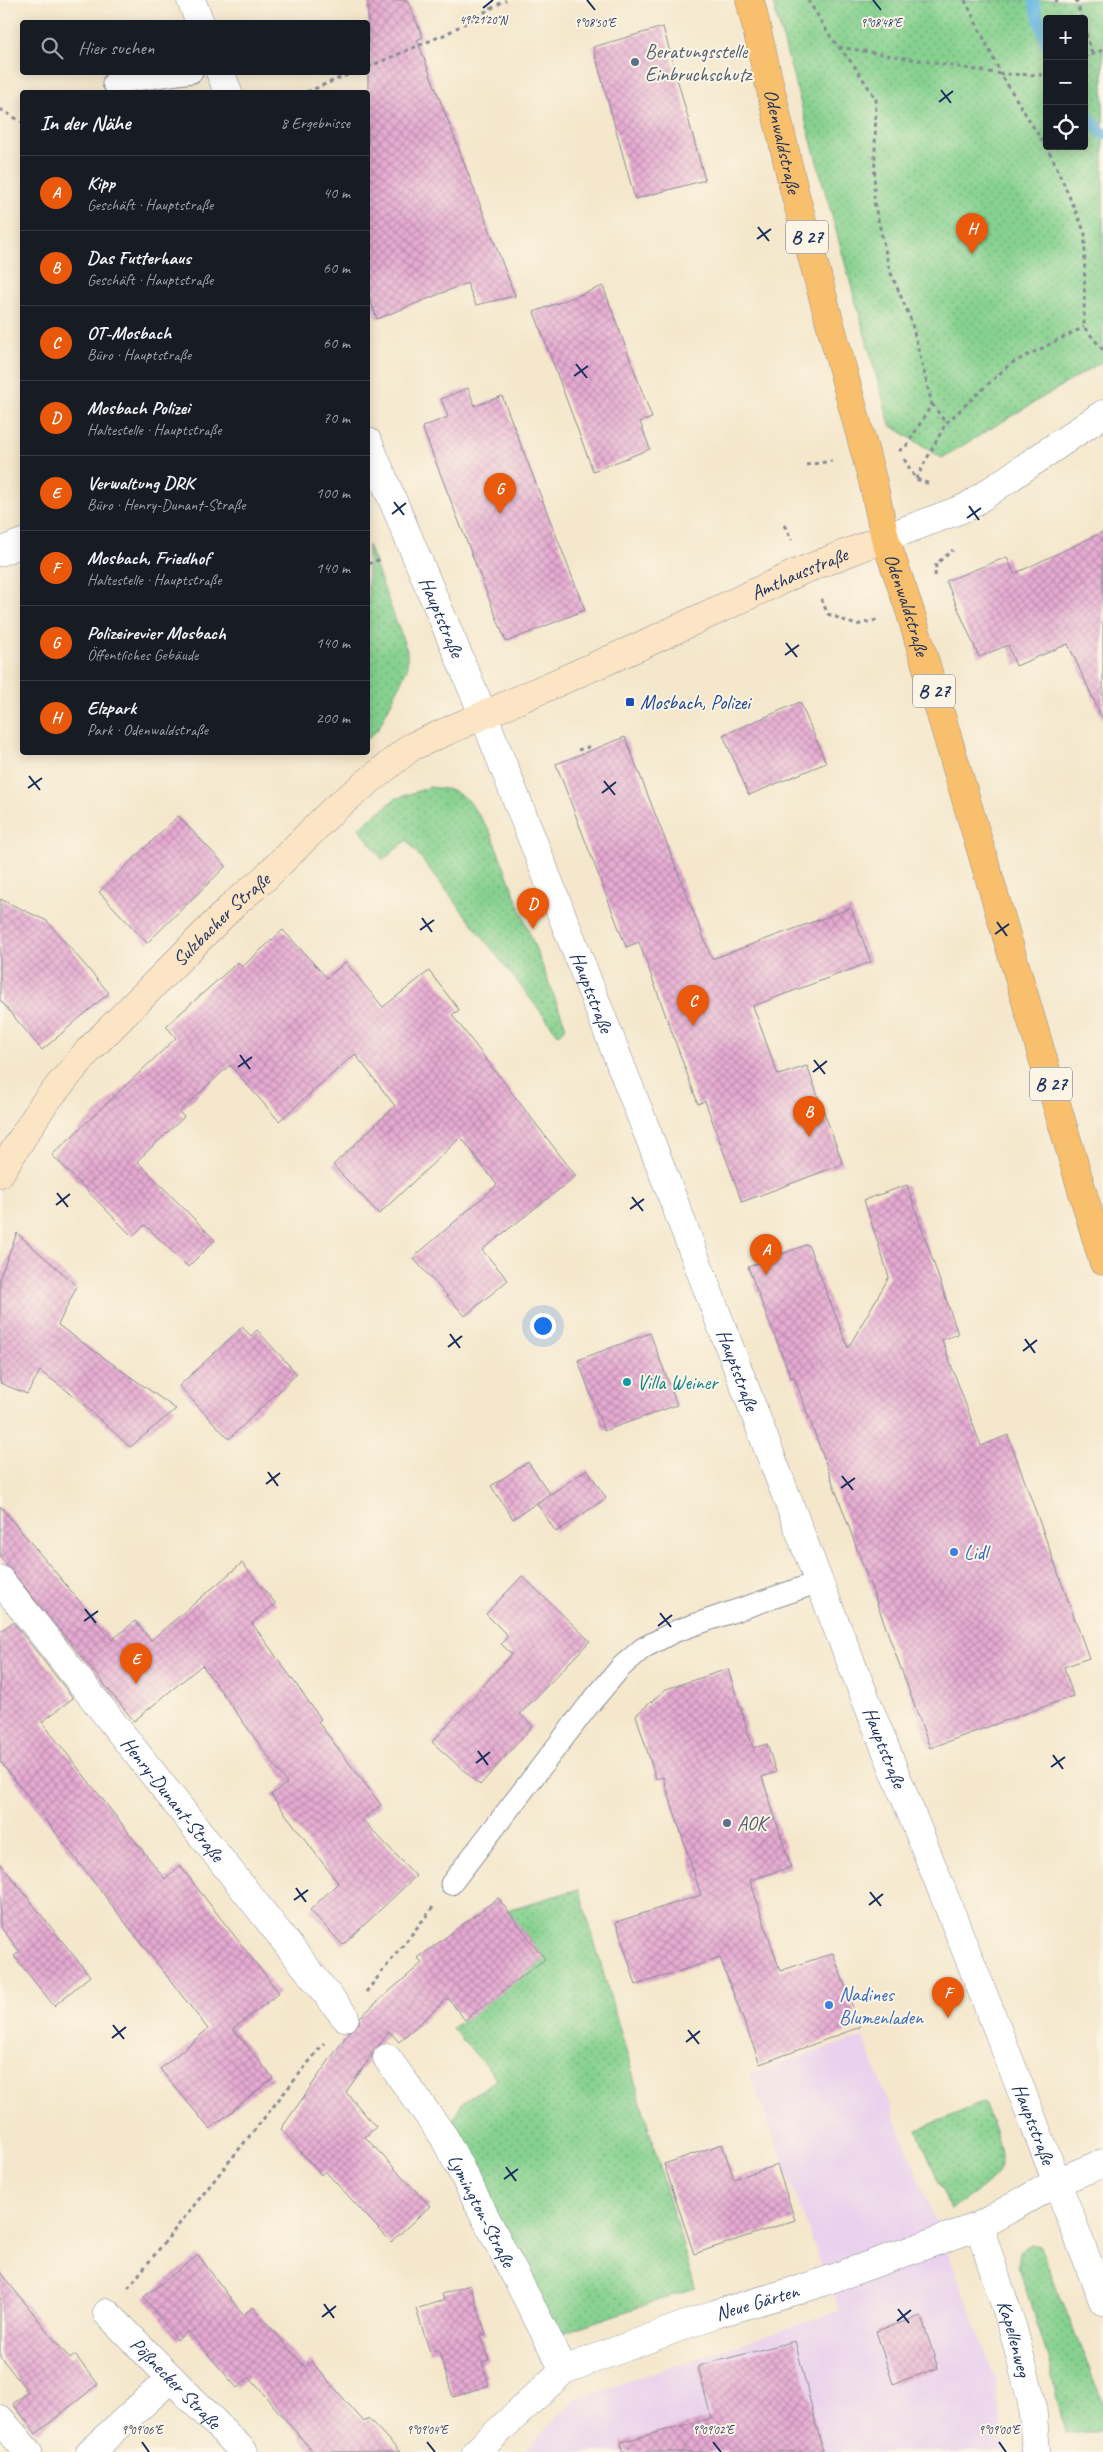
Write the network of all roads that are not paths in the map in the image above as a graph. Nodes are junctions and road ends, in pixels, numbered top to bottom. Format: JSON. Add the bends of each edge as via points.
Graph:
{"nodes":[{"id":1,"x":191,"y":0,"type":"edge"},
{"id":2,"x":750,"y":0,"type":"edge"},
{"id":3,"x":199,"y":20,"type":"edge"},
{"id":4,"x":170,"y":75,"type":"edge"},
{"id":5,"x":221,"y":75,"type":"edge"},
{"id":6,"x":113,"y":83,"type":"dead end"},
{"id":7,"x":227,"y":90,"type":"edge"},
{"id":8,"x":1103,"y":414,"type":"edge"},
{"id":9,"x":370,"y":447,"type":"edge"},
{"id":10,"x":886,"y":538,"type":"junction"},
{"id":11,"x":20,"y":544,"type":"edge"},
{"id":12,"x":0,"y":552,"type":"edge"},
{"id":13,"x":483,"y":714,"type":"junction"},
{"id":14,"x":0,"y":1173,"type":"edge"},
{"id":15,"x":1103,"y":1262,"type":"edge"},
{"id":16,"x":0,"y":1580,"type":"edge"},
{"id":17,"x":819,"y":1582,"type":"junction"},
{"id":18,"x":451,"y":1884,"type":"road end"},
{"id":19,"x":345,"y":2017,"type":"road end"},
{"id":20,"x":387,"y":2058,"type":"dead end"},
{"id":21,"x":1103,"y":2163,"type":"edge"},
{"id":22,"x":1057,"y":2182,"type":"junction"},
{"id":23,"x":979,"y":2226,"type":"junction"},
{"id":24,"x":1103,"y":2301,"type":"edge"},
{"id":25,"x":107,"y":2314,"type":"road end"},
{"id":26,"x":564,"y":2370,"type":"junction"},
{"id":27,"x":171,"y":2378,"type":"junction"},
{"id":28,"x":0,"y":2419,"type":"edge"},
{"id":29,"x":28,"y":2452,"type":"edge"},
{"id":30,"x":90,"y":2452,"type":"edge"},
{"id":31,"x":244,"y":2452,"type":"edge"},
{"id":32,"x":476,"y":2452,"type":"edge"},
{"id":33,"x":1036,"y":2452,"type":"edge"}],
"edges":[{"from":1,"to":3,"type":"street"},
{"from":2,"to":10,"type":"main road","name":"Odenwaldstraße","number":"B 27","via":[[794,190],[874,482]]},
{"from":4,"to":6,"type":"lane"},
{"from":5,"to":7,"type":"street"},
{"from":8,"to":10,"type":"street","name":"Amthausstraße","via":[[967,507]]},
{"from":9,"to":13,"type":"street","name":"Hauptstraße"},
{"from":10,"to":13,"type":"main road","name":"Amthausstraße","via":[[799,572]]},
{"from":10,"to":15,"type":"main road","name":"Odenwaldstraße","number":"B 27"},
{"from":11,"to":12,"type":"street"},
{"from":13,"to":14,"type":"main road","name":"Sulzbacher Straße","via":[[411,747],[334,809],[265,878],[234,904],[88,1051],[43,1106]]},
{"from":13,"to":17,"type":"street","name":"Hauptstraße","via":[[660,1164]]},
{"from":16,"to":19,"type":"street","name":"Henry-Dunant-Straße"},
{"from":17,"to":18,"type":"lane","via":[[693,1625],[643,1648],[588,1706]]},
{"from":17,"to":22,"type":"street","name":"Hauptstraße"},
{"from":20,"to":26,"type":"street","name":"Lymington-Straße","via":[[444,2137]]},
{"from":21,"to":22,"type":"street","name":"Neue Gärten"},
{"from":22,"to":23,"type":"street","name":"Neue Gärten"},
{"from":22,"to":24,"type":"street","name":"Hauptstraße"},
{"from":23,"to":26,"type":"street","name":"Neue Gärten","via":[[811,2286],[715,2314]]},
{"from":23,"to":33,"type":"street","name":"Kapellenweg","via":[[1013,2329],[1030,2394]]},
{"from":25,"to":27,"type":"street","name":"Pößnecker Straße"},
{"from":26,"to":32,"type":"street","name":"Neue Gärten"},
{"from":27,"to":30,"type":"street"},
{"from":27,"to":31,"type":"street","name":"Pößnecker Straße"},
{"from":28,"to":29,"type":"street"}]}
